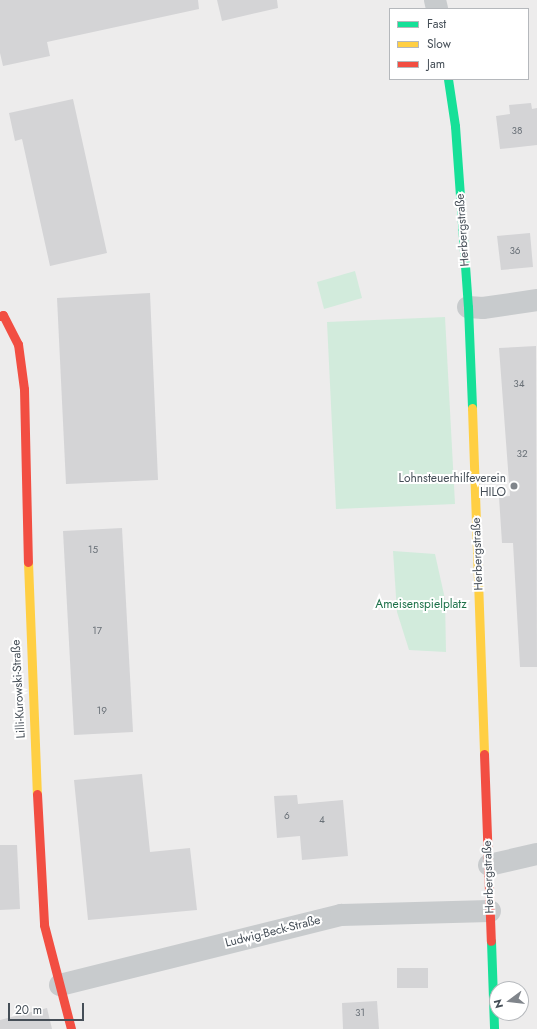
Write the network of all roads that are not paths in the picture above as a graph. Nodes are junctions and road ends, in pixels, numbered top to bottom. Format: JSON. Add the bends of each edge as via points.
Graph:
{"nodes":[{"id":1,"x":448,"y":80,"type":"edge"},
{"id":2,"x":537,"y":300,"type":"edge"},
{"id":3,"x":468,"y":308,"type":"junction"},
{"id":4,"x":0,"y":316,"type":"edge"},
{"id":5,"x":537,"y":854,"type":"edge"},
{"id":6,"x":489,"y":864,"type":"junction"},
{"id":7,"x":490,"y":911,"type":"junction"},
{"id":8,"x":60,"y":985,"type":"junction"},
{"id":9,"x":71,"y":1029,"type":"edge"},
{"id":10,"x":494,"y":1029,"type":"edge"}],
"edges":[{"from":1,"to":3,"type":"street","name":"Herbergstraße","via":[[455,126]]},
{"from":2,"to":3,"type":"street"},
{"from":3,"to":6,"type":"street","name":"Herbergstraße"},
{"from":4,"to":8,"type":"street","name":"Lilli-Kurowski-Straße","via":[[3,315],[18,344],[24,389],[29,653],[44,924]]},
{"from":5,"to":6,"type":"street"},
{"from":6,"to":7,"type":"street","name":"Herbergstraße"},
{"from":7,"to":8,"type":"street","name":"Ludwig-Beck-Straße","via":[[341,915]]},
{"from":7,"to":10,"type":"street","name":"Herbergstraße"},
{"from":8,"to":9,"type":"street","name":"Lilli-Kurowski-Straße"}]}
